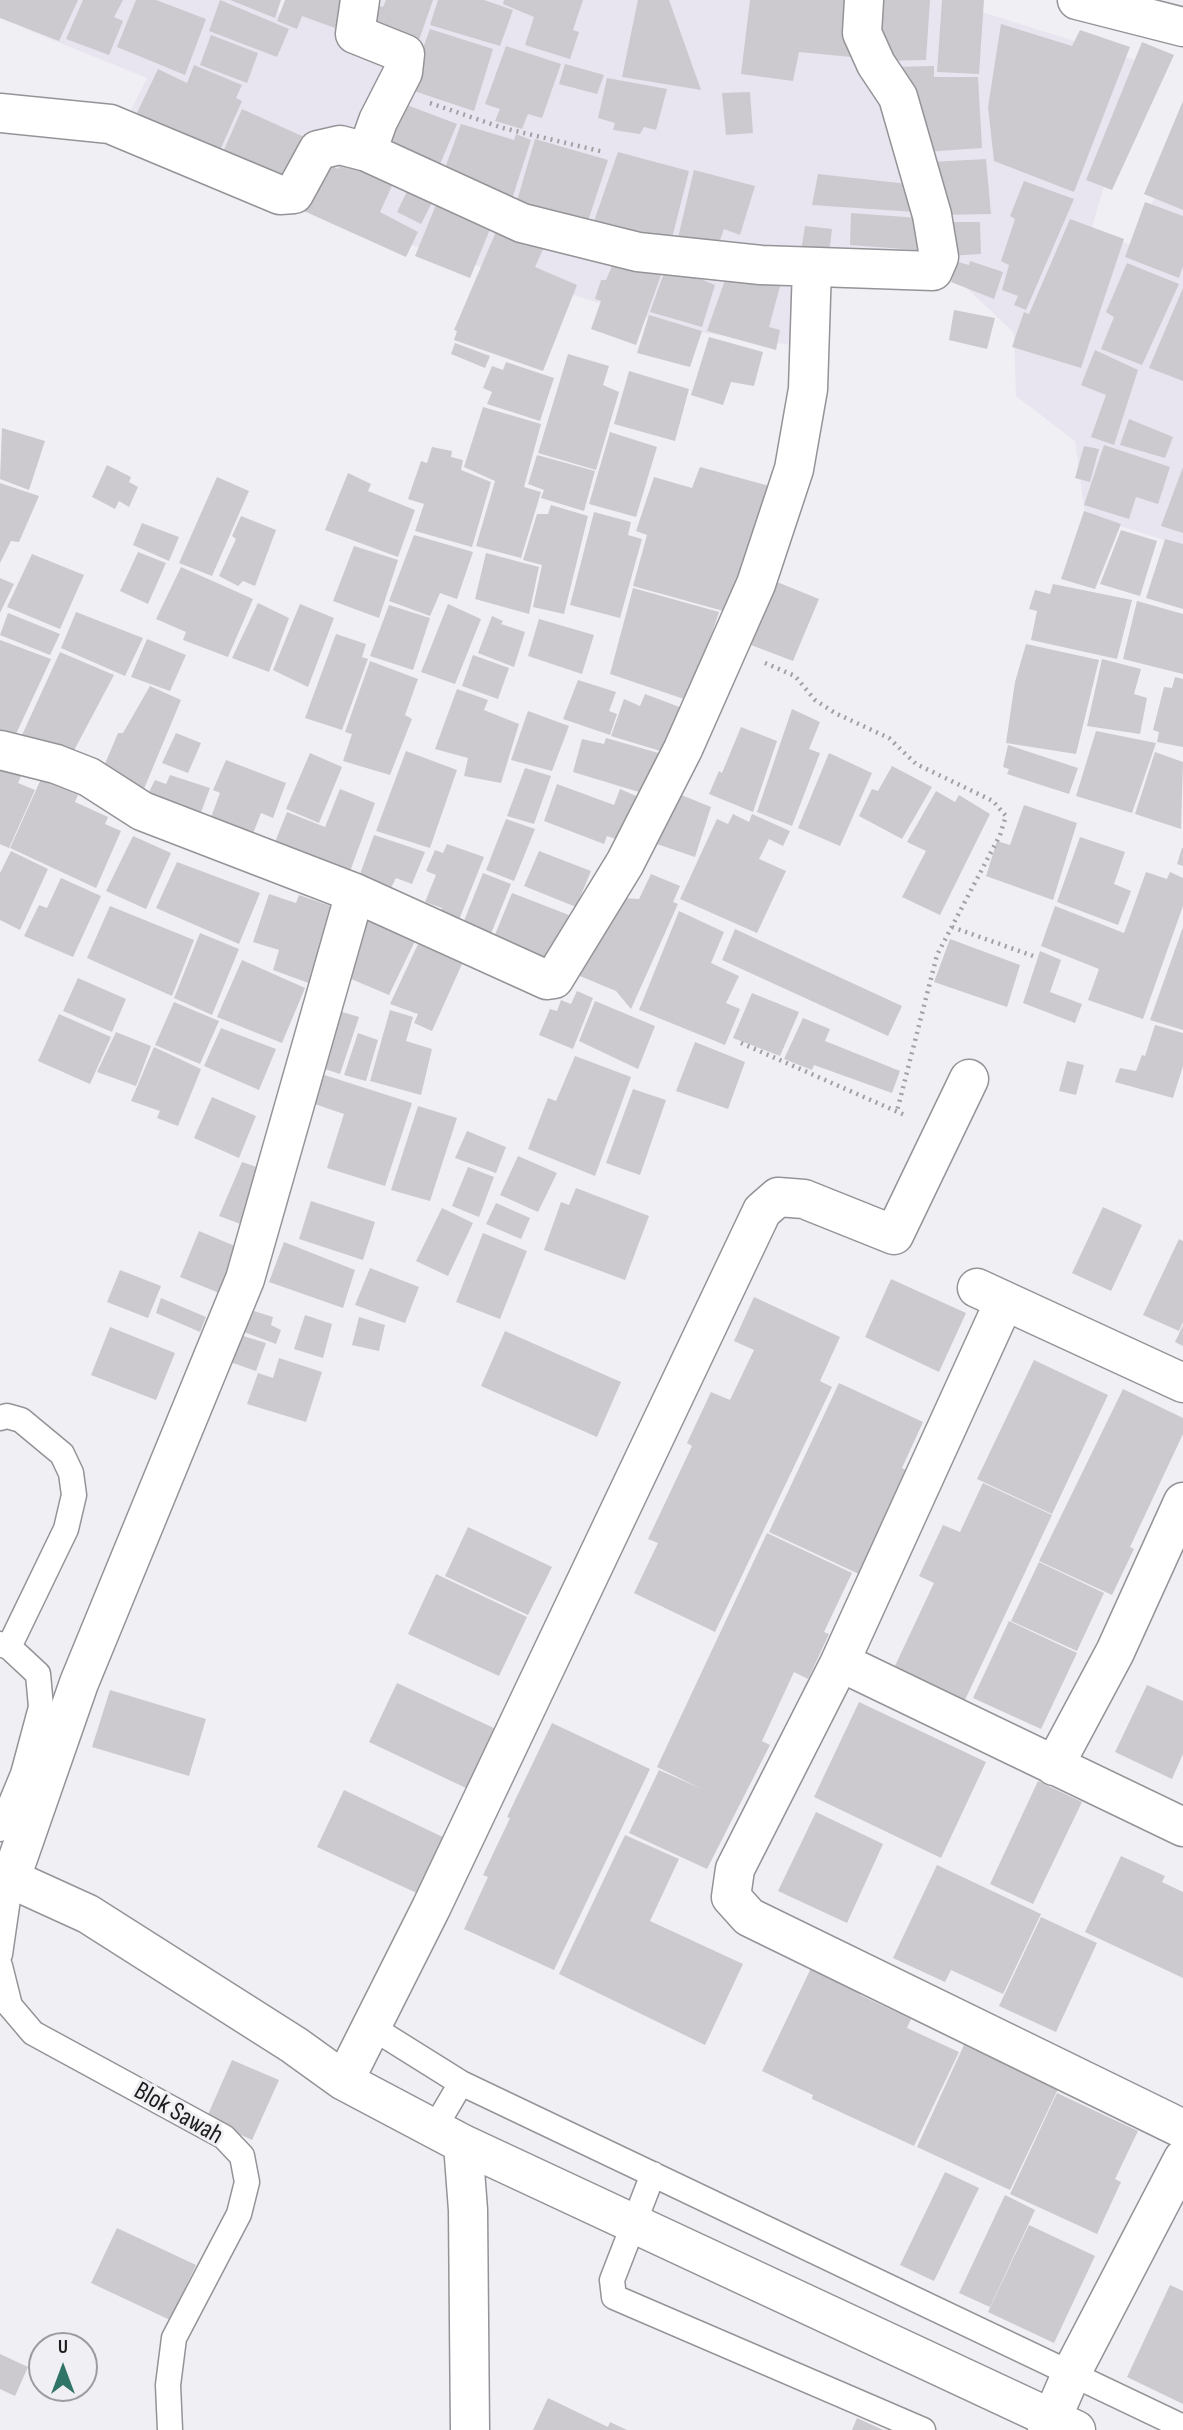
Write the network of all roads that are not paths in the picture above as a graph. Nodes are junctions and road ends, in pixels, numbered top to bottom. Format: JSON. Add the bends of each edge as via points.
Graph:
{"nodes":[{"id":1,"x":360,"y":0,"type":"edge"},
{"id":2,"x":864,"y":0,"type":"edge"},
{"id":3,"x":1077,"y":0,"type":"edge"},
{"id":4,"x":1183,"y":27,"type":"edge"},
{"id":5,"x":0,"y":113,"type":"edge"},
{"id":6,"x":367,"y":152,"type":"junction"},
{"id":7,"x":812,"y":267,"type":"junction"},
{"id":8,"x":0,"y":750,"type":"edge"},
{"id":9,"x":355,"y":893,"type":"junction"},
{"id":10,"x":970,"y":1079,"type":"dead end"},
{"id":11,"x":1183,"y":1383,"type":"edge"},
{"id":12,"x":0,"y":1418,"type":"edge"},
{"id":13,"x":1183,"y":1502,"type":"edge"},
{"id":14,"x":5,"y":1646,"type":"edge"},
{"id":15,"x":840,"y":1662,"type":"junction"},
{"id":16,"x":1054,"y":1766,"type":"junction"},
{"id":17,"x":1183,"y":1828,"type":"edge"},
{"id":18,"x":0,"y":1829,"type":"edge"},
{"id":19,"x":5,"y":1876,"type":"edge"},
{"id":20,"x":0,"y":1954,"type":"edge"},
{"id":21,"x":0,"y":1965,"type":"edge"},
{"id":22,"x":373,"y":2028,"type":"junction"},
{"id":23,"x":344,"y":2081,"type":"junction"},
{"id":24,"x":461,"y":2082,"type":"junction"},
{"id":25,"x":1183,"y":2129,"type":"edge"},
{"id":26,"x":448,"y":2137,"type":"junction"},
{"id":27,"x":1183,"y":2159,"type":"edge"},
{"id":28,"x":653,"y":2175,"type":"junction"},
{"id":29,"x":634,"y":2224,"type":"junction"},
{"id":30,"x":1072,"y":2372,"type":"junction"},
{"id":31,"x":1059,"y":2427,"type":"edge"},
{"id":32,"x":1183,"y":2427,"type":"edge"},
{"id":33,"x":170,"y":2430,"type":"edge"},
{"id":34,"x":470,"y":2430,"type":"edge"},
{"id":35,"x":923,"y":2430,"type":"edge"}],
"edges":[{"from":1,"to":6,"type":"street","via":[[355,34],[405,54],[403,72]]},
{"from":2,"to":7,"type":"street","via":[[862,33],[898,97],[932,215],[939,257],[933,271]]},
{"from":3,"to":4,"type":"street"},
{"from":5,"to":6,"type":"street","via":[[110,124],[280,195],[293,194],[318,150],[340,145]]},
{"from":6,"to":7,"type":"street","via":[[522,223],[586,240],[638,252]]},
{"from":7,"to":9,"type":"street","via":[[808,388],[794,469],[756,584],[683,749],[625,863],[554,979],[547,980]]},
{"from":8,"to":9,"type":"street","via":[[67,768],[142,811]]},
{"from":9,"to":19,"type":"street","via":[[245,1279]]},
{"from":10,"to":22,"type":"street","via":[[894,1235],[804,1199],[779,1197],[762,1211]]},
{"from":11,"to":15,"type":"street","via":[[990,1295]]},
{"from":12,"to":14,"type":"lane","via":[[21,1420],[62,1454],[74,1496],[66,1529]]},
{"from":13,"to":16,"type":"street","via":[[1115,1652]]},
{"from":14,"to":18,"type":"lane","via":[[38,1674],[41,1707],[23,1774]]},
{"from":15,"to":16,"type":"street"},
{"from":15,"to":25,"type":"street","via":[[735,1869],[731,1897],[749,1917]]},
{"from":16,"to":17,"type":"street"},
{"from":19,"to":20,"type":"lane"},
{"from":19,"to":23,"type":"street","via":[[88,1914]]},
{"from":21,"to":33,"type":"lane","name":"Blok Sawah","via":[[10,2006],[33,2033],[224,2137],[242,2156],[247,2182],[239,2214],[174,2337],[168,2385]]},
{"from":22,"to":23,"type":"street"},
{"from":22,"to":24,"type":"lane"},
{"from":23,"to":26,"type":"street"},
{"from":24,"to":26,"type":"lane"},
{"from":24,"to":28,"type":"lane"},
{"from":26,"to":29,"type":"street"},
{"from":26,"to":34,"type":"street","via":[[468,2210]]},
{"from":27,"to":30,"type":"street"},
{"from":28,"to":29,"type":"lane"},
{"from":28,"to":30,"type":"lane"},
{"from":29,"to":31,"type":"street"},
{"from":29,"to":35,"type":"lane","via":[[612,2280],[614,2297]]},
{"from":30,"to":31,"type":"street"},
{"from":30,"to":32,"type":"lane"}]}
